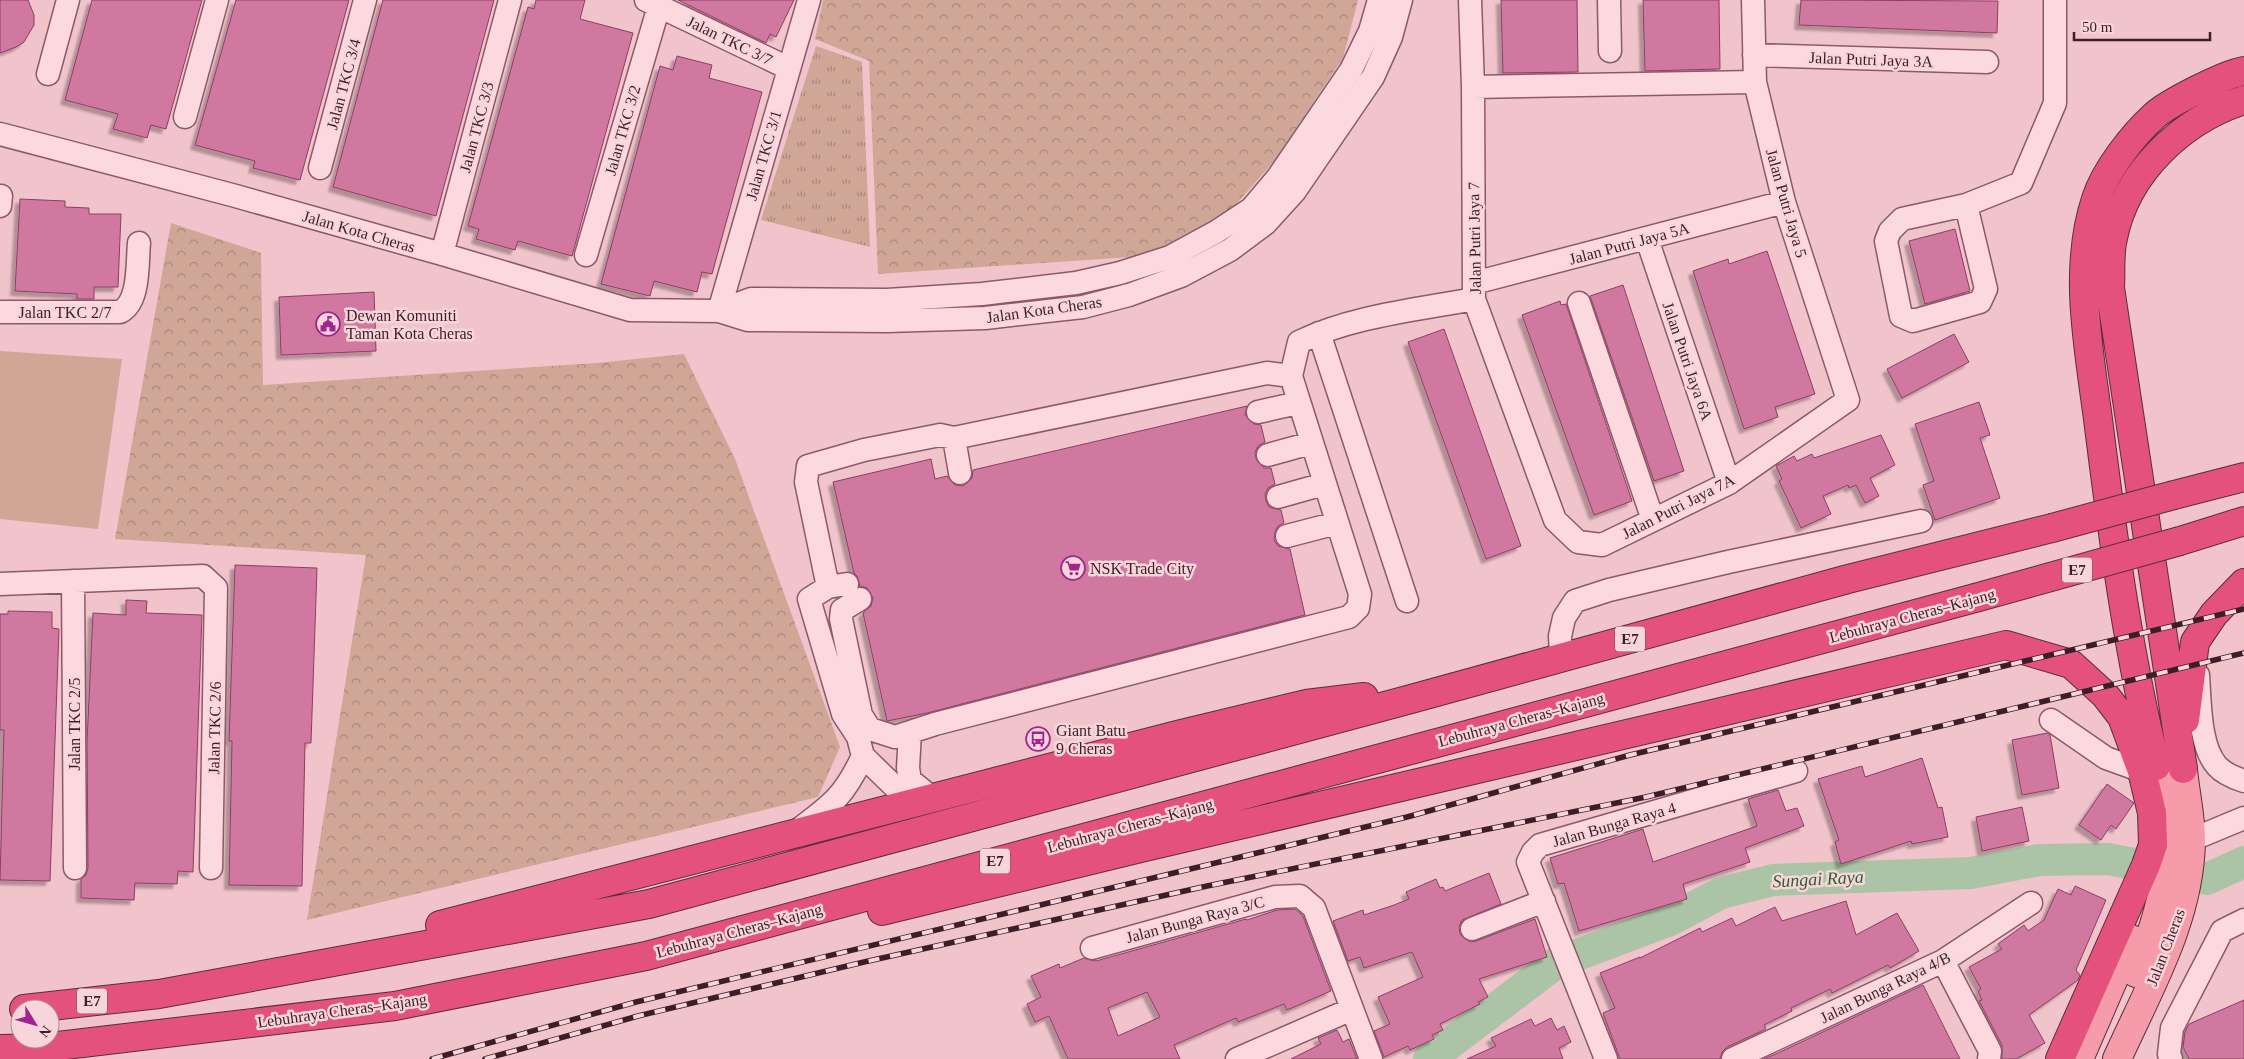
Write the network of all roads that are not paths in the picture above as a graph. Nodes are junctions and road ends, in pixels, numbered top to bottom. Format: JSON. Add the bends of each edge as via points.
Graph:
{"nodes":[{"id":1,"x":68,"y":0,"type":"edge"},
{"id":2,"x":217,"y":0,"type":"edge"},
{"id":3,"x":365,"y":0,"type":"edge"},
{"id":4,"x":510,"y":0,"type":"edge"},
{"id":5,"x":808,"y":0,"type":"edge"},
{"id":6,"x":1379,"y":0,"type":"edge"},
{"id":7,"x":1401,"y":0,"type":"edge"},
{"id":8,"x":1470,"y":0,"type":"edge"},
{"id":9,"x":1609,"y":0,"type":"edge"},
{"id":10,"x":1753,"y":0,"type":"edge"},
{"id":11,"x":2055,"y":0,"type":"edge"},
{"id":12,"x":652,"y":3,"type":"edge"},
{"id":13,"x":1610,"y":50,"type":"dead end"},
{"id":14,"x":1754,"y":56,"type":"junction"},
{"id":15,"x":1987,"y":62,"type":"dead end"},
{"id":16,"x":788,"y":68,"type":"junction"},
{"id":17,"x":2244,"y":71,"type":"edge"},
{"id":18,"x":48,"y":74,"type":"dead end"},
{"id":19,"x":1755,"y":82,"type":"junction"},
{"id":20,"x":1473,"y":87,"type":"junction"},
{"id":21,"x":2244,"y":100,"type":"edge"},
{"id":22,"x":185,"y":117,"type":"dead end"},
{"id":23,"x":0,"y":134,"type":"edge"},
{"id":24,"x":320,"y":168,"type":"dead end"},
{"id":25,"x":1,"y":196,"type":"edge"},
{"id":26,"x":1784,"y":202,"type":"junction"},
{"id":27,"x":1966,"y":205,"type":"junction"},
{"id":28,"x":0,"y":206,"type":"edge"},
{"id":29,"x":1646,"y":239,"type":"junction"},
{"id":30,"x":139,"y":243,"type":"dead end"},
{"id":31,"x":442,"y":254,"type":"junction"},
{"id":32,"x":586,"y":255,"type":"dead end"},
{"id":33,"x":1474,"y":291,"type":"junction"},
{"id":34,"x":1579,"y":303,"type":"dead end"},
{"id":35,"x":720,"y":311,"type":"junction"},
{"id":36,"x":0,"y":312,"type":"edge"},
{"id":37,"x":1319,"y":332,"type":"junction"},
{"id":38,"x":1291,"y":376,"type":"junction"},
{"id":39,"x":1848,"y":400,"type":"joint"},
{"id":40,"x":1298,"y":403,"type":"junction"},
{"id":41,"x":1258,"y":412,"type":"dead end"},
{"id":42,"x":954,"y":438,"type":"junction"},
{"id":43,"x":1311,"y":443,"type":"junction"},
{"id":44,"x":1268,"y":455,"type":"dead end"},
{"id":45,"x":960,"y":473,"type":"dead end"},
{"id":46,"x":2244,"y":477,"type":"edge"},
{"id":47,"x":1729,"y":483,"type":"junction"},
{"id":48,"x":1324,"y":484,"type":"junction"},
{"id":49,"x":1278,"y":497,"type":"dead end"},
{"id":50,"x":1653,"y":520,"type":"junction"},
{"id":51,"x":1921,"y":521,"type":"dead end"},
{"id":52,"x":2244,"y":521,"type":"edge"},
{"id":53,"x":1337,"y":523,"type":"junction"},
{"id":54,"x":1287,"y":536,"type":"dead end"},
{"id":55,"x":1578,"y":542,"type":"joint"},
{"id":56,"x":73,"y":581,"type":"junction"},
{"id":57,"x":2244,"y":583,"type":"edge"},
{"id":58,"x":0,"y":584,"type":"edge"},
{"id":59,"x":845,"y":590,"type":"junction"},
{"id":60,"x":1407,"y":601,"type":"dead end"},
{"id":61,"x":2195,"y":642,"type":"junction"},
{"id":62,"x":1562,"y":657,"type":"junction"},
{"id":63,"x":1411,"y":699,"type":"junction"},
{"id":64,"x":2051,"y":720,"type":"dead end"},
{"id":65,"x":910,"y":732,"type":"junction"},
{"id":66,"x":861,"y":736,"type":"junction"},
{"id":67,"x":1796,"y":771,"type":"dead end"},
{"id":68,"x":2161,"y":772,"type":"junction"},
{"id":69,"x":2244,"y":780,"type":"edge"},
{"id":70,"x":924,"y":801,"type":"junction"},
{"id":71,"x":2244,"y":818,"type":"edge"},
{"id":72,"x":794,"y":834,"type":"junction"},
{"id":73,"x":2191,"y":840,"type":"junction"},
{"id":74,"x":75,"y":868,"type":"dead end"},
{"id":75,"x":212,"y":868,"type":"dead end"},
{"id":76,"x":2166,"y":877,"type":"junction"},
{"id":77,"x":1544,"y":902,"type":"junction"},
{"id":78,"x":2031,"y":903,"type":"dead end"},
{"id":79,"x":2244,"y":920,"type":"edge"},
{"id":80,"x":1472,"y":929,"type":"dead end"},
{"id":81,"x":1092,"y":948,"type":"dead end"},
{"id":82,"x":646,"y":956,"type":"junction"},
{"id":83,"x":1943,"y":961,"type":"junction"},
{"id":84,"x":159,"y":994,"type":"junction"},
{"id":85,"x":60,"y":1005,"type":"edge"},
{"id":86,"x":1352,"y":1009,"type":"junction"},
{"id":87,"x":0,"y":1049,"type":"edge"},
{"id":88,"x":1237,"y":1059,"type":"edge"},
{"id":89,"x":1371,"y":1059,"type":"edge"},
{"id":90,"x":1606,"y":1059,"type":"edge"},
{"id":91,"x":1733,"y":1059,"type":"edge"},
{"id":92,"x":1989,"y":1059,"type":"edge"},
{"id":93,"x":2060,"y":1059,"type":"edge"},
{"id":94,"x":2079,"y":1059,"type":"edge"},
{"id":95,"x":2098,"y":1059,"type":"edge"},
{"id":96,"x":2117,"y":1059,"type":"edge"},
{"id":97,"x":2171,"y":1059,"type":"edge"}],
"edges":[{"from":1,"to":18,"type":"street"},
{"from":2,"to":22,"type":"street"},
{"from":3,"to":24,"type":"street","name":"Jalan TKC 3/4"},
{"from":4,"to":31,"type":"street","name":"Jalan TKC 3/3"},
{"from":5,"to":16,"type":"street","name":"Jalan TKC 3/1"},
{"from":6,"to":35,"type":"street","name":"Jalan Kota Cheras","via":[[1370,31],[1351,70],[1278,177],[1251,209],[1170,257],[1076,283],[982,294],[887,300],[751,299]]},
{"from":7,"to":35,"type":"street","name":"Jalan Kota Cheras","via":[[1391,37],[1373,77],[1295,191],[1265,224],[1230,250],[1181,276],[1129,295],[1083,306],[985,318],[748,320]]},
{"from":8,"to":20,"type":"street","name":"Jalan Putri Jaya 7"},
{"from":9,"to":13,"type":"street"},
{"from":10,"to":14,"type":"street","name":"Jalan Putri Jaya 5"},
{"from":11,"to":27,"type":"street","via":[[2055,103],[2021,183]]},
{"from":12,"to":16,"type":"street","name":"Jalan TKC 3/7"},
{"from":12,"to":32,"type":"street","name":"Jalan TKC 3/2"},
{"from":14,"to":15,"type":"street","name":"Jalan Putri Jaya 3A"},
{"from":14,"to":19,"type":"street","name":"Jalan Putri Jaya 5"},
{"from":16,"to":35,"type":"street","name":"Jalan TKC 3/1"},
{"from":17,"to":68,"type":"highway","via":[[2197,90],[2154,115],[2119,156],[2096,198],[2086,243],[2085,308],[2106,480],[2136,677]]},
{"from":19,"to":20,"type":"street"},
{"from":19,"to":26,"type":"street","name":"Jalan Putri Jaya 5"},
{"from":20,"to":33,"type":"street","name":"Jalan Putri Jaya 7"},
{"from":21,"to":68,"type":"highway","via":[[2200,119],[2173,139],[2142,171],[2123,204],[2112,239],[2110,288]]},
{"from":23,"to":31,"type":"street","name":"Jalan Kota Cheras"},
{"from":25,"to":28,"type":"street"},
{"from":26,"to":29,"type":"street","name":"Jalan Putri Jaya 5A"},
{"from":26,"to":39,"type":"street","name":"Jalan Putri Jaya 5"},
{"from":27,"to":27,"type":"street","via":[[1986,289],[1980,302],[1913,321],[1901,316],[1886,241],[1890,231],[1902,219]]},
{"from":29,"to":33,"type":"street","name":"Jalan Putri Jaya 5A"},
{"from":29,"to":47,"type":"street","name":"Jalan Putri Jaya 6A"},
{"from":30,"to":36,"type":"street","name":"Jalan TKC 2/7","via":[[133,300],[120,312]]},
{"from":31,"to":35,"type":"street","name":"Jalan Kota Cheras","via":[[630,310]]},
{"from":33,"to":37,"type":"street","name":"Jalan Putri Jaya 5A"},
{"from":33,"to":55,"type":"street","name":"Jalan Putri Jaya 7","via":[[1555,520]]},
{"from":34,"to":50,"type":"street"},
{"from":37,"to":38,"type":"street","name":"Jalan Putri Jaya 5A","via":[[1298,342]]},
{"from":37,"to":60,"type":"street"},
{"from":38,"to":40,"type":"street"},
{"from":38,"to":42,"type":"street","via":[[1267,373]]},
{"from":39,"to":47,"type":"street","name":"Jalan Putri Jaya 7A"},
{"from":40,"to":41,"type":"street"},
{"from":40,"to":43,"type":"street"},
{"from":42,"to":45,"type":"street"},
{"from":42,"to":59,"type":"street","via":[[940,435],[873,448],[808,466],[806,482]]},
{"from":43,"to":44,"type":"street"},
{"from":43,"to":48,"type":"street"},
{"from":46,"to":62,"type":"highway","number":"E7","bridge":true},
{"from":47,"to":50,"type":"street","name":"Jalan Putri Jaya 7A"},
{"from":48,"to":49,"type":"street"},
{"from":48,"to":53,"type":"street"},
{"from":50,"to":55,"type":"street","name":"Jalan Putri Jaya 7A","via":[[1602,545]]},
{"from":51,"to":62,"type":"street","via":[[1728,562],[1575,601],[1564,618],[1560,636]]},
{"from":52,"to":82,"type":"highway","name":"Lebuhraya Cheras–Kajang","number":"E7","bridge":true,"via":[[1975,598]]},
{"from":53,"to":54,"type":"street"},
{"from":53,"to":65,"type":"street","via":[[1360,594],[1358,608],[1349,617]]},
{"from":56,"to":58,"type":"street"},
{"from":56,"to":74,"type":"street","name":"Jalan TKC 2/5"},
{"from":56,"to":75,"type":"street","name":"Jalan TKC 2/6","via":[[203,576],[216,588]]},
{"from":57,"to":61,"type":"highway","via":[[2214,614]]},
{"from":59,"to":66,"type":"street","via":[[841,619]]},
{"from":59,"to":66,"type":"street","via":[[809,599],[843,714]]},
{"from":61,"to":68,"type":"highway","via":[[2186,704]]},
{"from":61,"to":69,"type":"street","via":[[2206,746],[2217,766]]},
{"from":62,"to":63,"type":"highway","number":"E7"},
{"from":63,"to":70,"type":"highway","via":[[1370,696],[1306,704]]},
{"from":63,"to":84,"type":"highway","number":"E7","via":[[649,904]]},
{"from":64,"to":68,"type":"street","via":[[2106,758]]},
{"from":65,"to":66,"type":"street","via":[[895,738],[870,729]]},
{"from":65,"to":70,"type":"street","via":[[910,780]]},
{"from":66,"to":70,"type":"street","via":[[888,781]]},
{"from":66,"to":72,"type":"street","via":[[845,791]]},
{"from":67,"to":77,"type":"street","name":"Jalan Bunga Raya 4","via":[[1540,845],[1528,862]]},
{"from":68,"to":73,"type":"main road","name":"Jalan Cheras"},
{"from":68,"to":76,"type":"main road","name":"Jalan Cheras"},
{"from":68,"to":82,"type":"highway","via":[[2105,695],[2071,664],[2006,645],[702,954]]},
{"from":68,"to":93,"type":"highway","via":[[2152,813],[2153,845],[2146,865]]},
{"from":70,"to":72,"type":"highway"},
{"from":71,"to":73,"type":"street"},
{"from":72,"to":84,"type":"highway","via":[[419,930],[343,943]]},
{"from":73,"to":96,"type":"main road","name":"Jalan Cheras","via":[[2183,900],[2169,945]]},
{"from":76,"to":94,"type":"main road","via":[[2136,929]]},
{"from":76,"to":95,"type":"main road","name":"Jalan Cheras","via":[[2150,943]]},
{"from":77,"to":80,"type":"street"},
{"from":77,"to":90,"type":"street","name":"Jalan Bunga Raya 4"},
{"from":78,"to":83,"type":"street","name":"Jalan Bunga Raya 4/B"},
{"from":79,"to":97,"type":"street","via":[[2222,931],[2172,1028]]},
{"from":81,"to":86,"type":"street","name":"Jalan Bunga Raya 3/C","via":[[1275,897],[1300,896],[1314,908]]},
{"from":82,"to":87,"type":"highway","name":"Lebuhraya Cheras–Kajang","number":"E7","via":[[395,1006],[41,1048]]},
{"from":83,"to":91,"type":"street","name":"Jalan Bunga Raya 4/B"},
{"from":83,"to":92,"type":"street","via":[[1990,1051]]},
{"from":84,"to":85,"type":"highway","number":"E7"},
{"from":86,"to":88,"type":"street"},
{"from":86,"to":89,"type":"street"}]}
